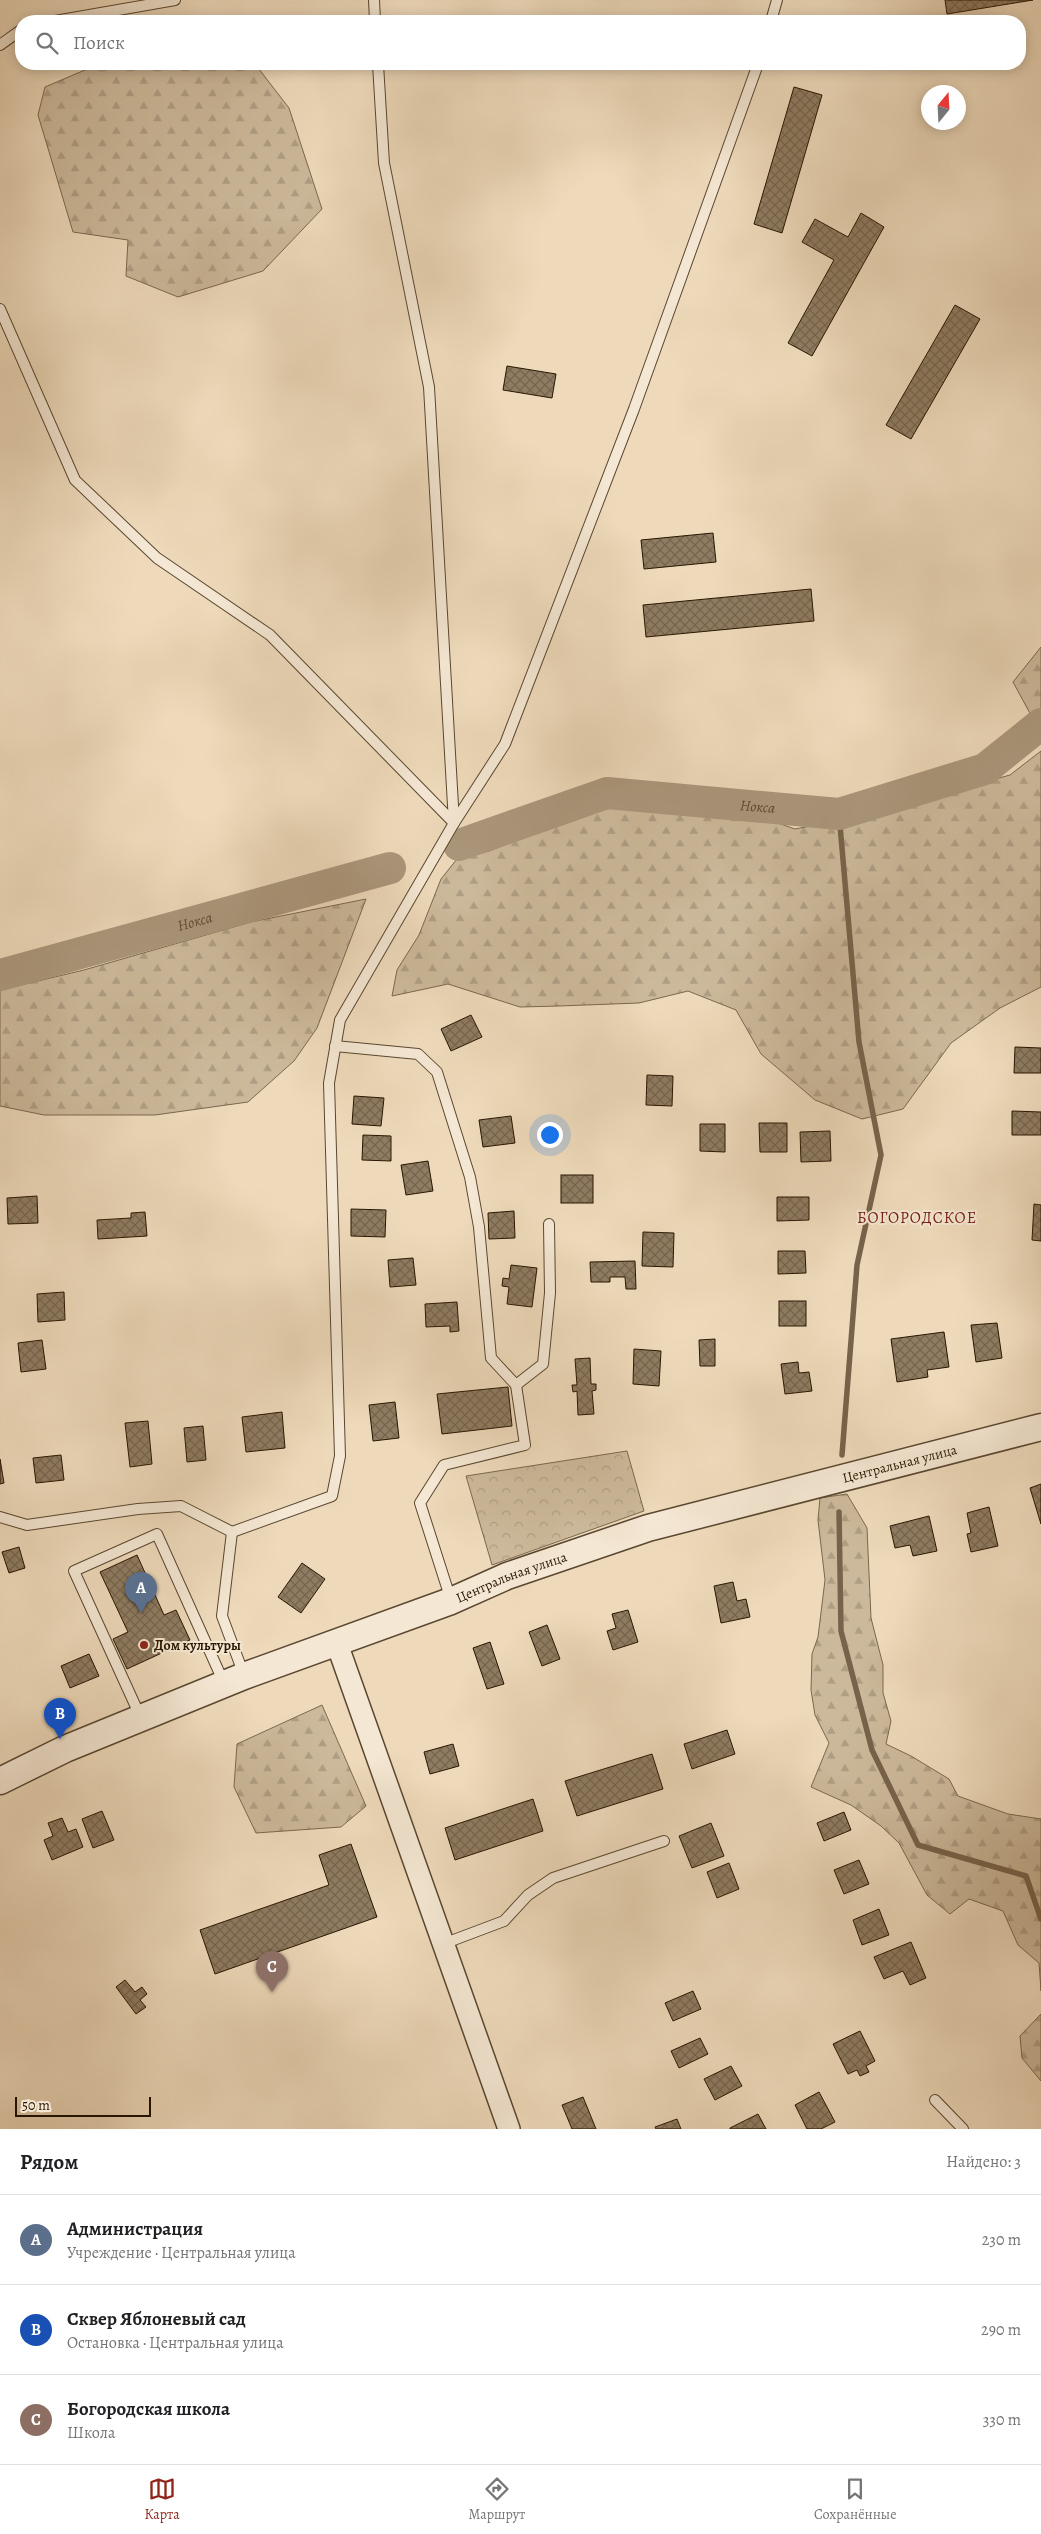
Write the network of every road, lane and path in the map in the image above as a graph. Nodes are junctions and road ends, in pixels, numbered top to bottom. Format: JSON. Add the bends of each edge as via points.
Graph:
{"nodes":[{"id":1,"x":175,"y":0,"type":"edge"},
{"id":2,"x":374,"y":0,"type":"edge"},
{"id":3,"x":777,"y":0,"type":"edge"},
{"id":4,"x":89,"y":15,"type":"edge"},
{"id":5,"x":375,"y":15,"type":"edge"},
{"id":6,"x":773,"y":15,"type":"edge"},
{"id":7,"x":15,"y":34,"type":"edge"},
{"id":8,"x":0,"y":45,"type":"edge"},
{"id":9,"x":378,"y":70,"type":"edge"},
{"id":10,"x":756,"y":70,"type":"edge"},
{"id":11,"x":0,"y":309,"type":"edge"},
{"id":12,"x":454,"y":823,"type":"junction"},
{"id":13,"x":336,"y":1046,"type":"junction"},
{"id":14,"x":548,"y":1224,"type":"dead end"},
{"id":15,"x":516,"y":1385,"type":"junction"},
{"id":16,"x":1041,"y":1427,"type":"edge"},
{"id":17,"x":0,"y":1517,"type":"edge"},
{"id":18,"x":232,"y":1532,"type":"junction"},
{"id":19,"x":451,"y":1601,"type":"junction"},
{"id":20,"x":336,"y":1641,"type":"junction"},
{"id":21,"x":234,"y":1680,"type":"junction"},
{"id":22,"x":141,"y":1718,"type":"junction"},
{"id":23,"x":0,"y":1781,"type":"edge"},
{"id":24,"x":664,"y":1841,"type":"dead end"},
{"id":25,"x":444,"y":1944,"type":"junction"},
{"id":26,"x":935,"y":2100,"type":"dead end"},
{"id":27,"x":509,"y":2129,"type":"edge"},
{"id":28,"x":963,"y":2129,"type":"edge"}],
"edges":[{"from":1,"to":4,"type":"lane"},
{"from":2,"to":5,"type":"lane"},
{"from":3,"to":6,"type":"lane"},
{"from":7,"to":8,"type":"lane"},
{"from":9,"to":12,"type":"lane","via":[[384,163],[429,387]]},
{"from":10,"to":12,"type":"lane","via":[[634,409],[505,744]]},
{"from":11,"to":12,"type":"lane","via":[[75,480],[157,558],[270,635]]},
{"from":12,"to":13,"type":"lane","via":[[340,1020]]},
{"from":13,"to":15,"type":"lane","via":[[418,1054],[437,1072],[470,1177],[479,1226],[491,1358]]},
{"from":13,"to":18,"type":"lane","via":[[329,1083],[340,1456],[332,1496]]},
{"from":14,"to":15,"type":"lane","via":[[550,1293],[543,1364]]},
{"from":15,"to":19,"type":"lane","via":[[525,1445],[444,1465],[420,1502]]},
{"from":16,"to":19,"type":"street","name":"Центральная улица","via":[[648,1528],[507,1576]]},
{"from":17,"to":18,"type":"lane","via":[[27,1525],[181,1506]]},
{"from":18,"to":21,"type":"lane","via":[[222,1616]]},
{"from":19,"to":20,"type":"street","name":"Центральная улица"},
{"from":20,"to":21,"type":"street","name":"Центральная улица"},
{"from":20,"to":25,"type":"street"},
{"from":21,"to":22,"type":"street","name":"Центральная улица"},
{"from":21,"to":22,"type":"lane","via":[[157,1534],[74,1571]]},
{"from":22,"to":23,"type":"street","name":"Центральная улица","via":[[65,1749]]},
{"from":24,"to":25,"type":"lane","via":[[553,1878],[528,1895],[504,1921]]},
{"from":25,"to":27,"type":"street"},
{"from":26,"to":28,"type":"lane"}]}
